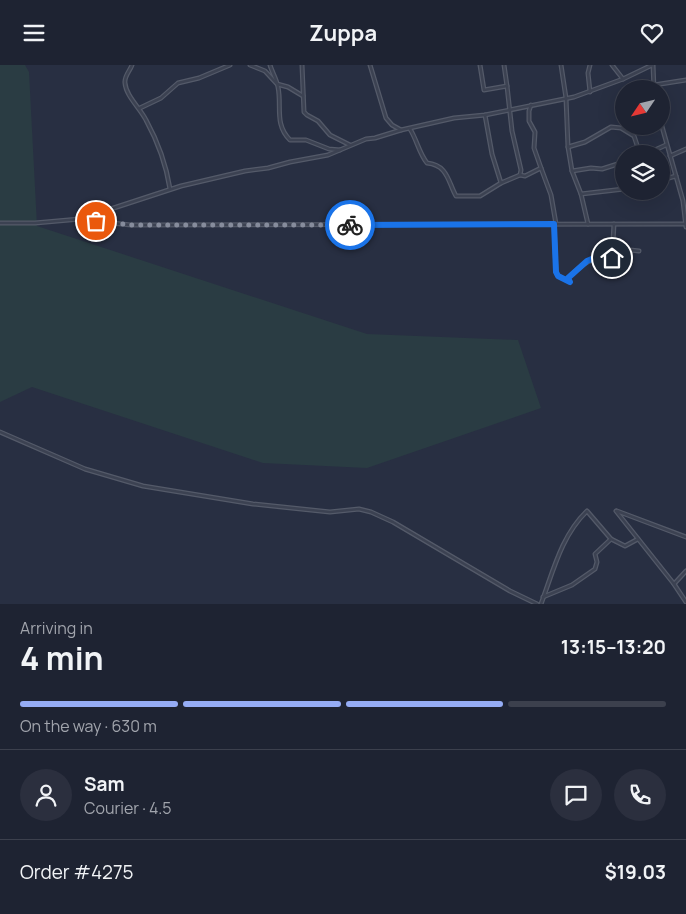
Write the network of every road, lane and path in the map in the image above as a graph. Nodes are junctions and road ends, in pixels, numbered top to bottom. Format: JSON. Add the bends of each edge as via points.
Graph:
{"nodes":[{"id":1,"x":132,"y":65,"type":"edge"},
{"id":2,"x":230,"y":65,"type":"edge"},
{"id":3,"x":250,"y":65,"type":"edge"},
{"id":4,"x":270,"y":65,"type":"edge"},
{"id":5,"x":302,"y":65,"type":"edge"},
{"id":6,"x":370,"y":65,"type":"edge"},
{"id":7,"x":480,"y":65,"type":"edge"},
{"id":8,"x":504,"y":65,"type":"edge"},
{"id":9,"x":561,"y":65,"type":"edge"},
{"id":10,"x":590,"y":65,"type":"edge"},
{"id":11,"x":612,"y":65,"type":"edge"},
{"id":12,"x":653,"y":65,"type":"edge"},
{"id":13,"x":623,"y":79,"type":"junction"},
{"id":14,"x":654,"y":80,"type":"edge"},
{"id":15,"x":686,"y":80,"type":"edge"},
{"id":16,"x":278,"y":84,"type":"junction"},
{"id":17,"x":670,"y":84,"type":"edge"},
{"id":18,"x":507,"y":86,"type":"junction"},
{"id":19,"x":590,"y":92,"type":"junction"},
{"id":20,"x":303,"y":96,"type":"junction"},
{"id":21,"x":566,"y":98,"type":"junction"},
{"id":22,"x":531,"y":105,"type":"junction"},
{"id":23,"x":140,"y":108,"type":"junction"},
{"id":24,"x":509,"y":110,"type":"junction"},
{"id":25,"x":485,"y":115,"type":"junction"},
{"id":26,"x":410,"y":129,"type":"junction"},
{"id":27,"x":401,"y":130,"type":"junction"},
{"id":28,"x":664,"y":135,"type":"edge"},
{"id":29,"x":350,"y":145,"type":"junction"},
{"id":30,"x":637,"y":145,"type":"edge"},
{"id":31,"x":666,"y":145,"type":"edge"},
{"id":32,"x":568,"y":147,"type":"junction"},
{"id":33,"x":686,"y":149,"type":"edge"},
{"id":34,"x":340,"y":150,"type":"junction"},
{"id":35,"x":670,"y":156,"type":"joint"},
{"id":36,"x":615,"y":165,"type":"edge"},
{"id":37,"x":541,"y":168,"type":"junction"},
{"id":38,"x":572,"y":171,"type":"junction"},
{"id":39,"x":520,"y":175,"type":"junction"},
{"id":40,"x":676,"y":176,"type":"junction"},
{"id":41,"x":670,"y":178,"type":"edge"},
{"id":42,"x":501,"y":183,"type":"junction"},
{"id":43,"x":170,"y":189,"type":"junction"},
{"id":44,"x":615,"y":190,"type":"edge"},
{"id":45,"x":581,"y":193,"type":"junction"},
{"id":46,"x":80,"y":219,"type":"junction"},
{"id":47,"x":0,"y":223,"type":"edge"},
{"id":48,"x":555,"y":224,"type":"junction"},
{"id":49,"x":614,"y":224,"type":"junction"},
{"id":50,"x":588,"y":225,"type":"junction"},
{"id":51,"x":686,"y":225,"type":"edge"},
{"id":52,"x":612,"y":248,"type":"junction"},
{"id":53,"x":640,"y":251,"type":"dead end"},
{"id":54,"x":0,"y":432,"type":"edge"},
{"id":55,"x":686,"y":537,"type":"edge"},
{"id":56,"x":611,"y":539,"type":"junction"},
{"id":57,"x":638,"y":539,"type":"junction"},
{"id":58,"x":686,"y":571,"type":"edge"},
{"id":59,"x":674,"y":585,"type":"junction"},
{"id":60,"x":544,"y":597,"type":"junction"},
{"id":61,"x":686,"y":602,"type":"edge"},
{"id":62,"x":539,"y":604,"type":"edge"}],
"edges":[{"from":1,"to":23,"type":"street","via":[[125,83]]},
{"from":2,"to":23,"type":"street","via":[[178,83],[161,99]]},
{"from":3,"to":16,"type":"street","via":[[265,71]]},
{"from":4,"to":16,"type":"street"},
{"from":5,"to":20,"type":"street"},
{"from":6,"to":27,"type":"street","via":[[386,118]]},
{"from":7,"to":18,"type":"street","via":[[484,90]]},
{"from":8,"to":18,"type":"street"},
{"from":9,"to":21,"type":"street"},
{"from":10,"to":19,"type":"street"},
{"from":11,"to":13,"type":"street"},
{"from":12,"to":13,"type":"street"},
{"from":12,"to":14,"type":"street"},
{"from":13,"to":19,"type":"street"},
{"from":15,"to":17,"type":"street"},
{"from":16,"to":20,"type":"street"},
{"from":16,"to":34,"type":"street","via":[[281,124],[290,140],[306,140]]},
{"from":18,"to":24,"type":"street"},
{"from":19,"to":21,"type":"street"},
{"from":20,"to":29,"type":"street","via":[[304,112],[318,121],[330,135]]},
{"from":21,"to":22,"type":"street"},
{"from":21,"to":32,"type":"street"},
{"from":22,"to":24,"type":"street"},
{"from":22,"to":37,"type":"street","via":[[529,121]]},
{"from":23,"to":43,"type":"street","via":[[164,158]]},
{"from":24,"to":25,"type":"street"},
{"from":24,"to":39,"type":"street"},
{"from":25,"to":26,"type":"street","via":[[454,118]]},
{"from":25,"to":42,"type":"street"},
{"from":26,"to":27,"type":"street"},
{"from":26,"to":42,"type":"street","via":[[422,157],[427,163],[440,167],[456,196],[480,196]]},
{"from":27,"to":29,"type":"street"},
{"from":28,"to":31,"type":"street"},
{"from":29,"to":34,"type":"street"},
{"from":30,"to":32,"type":"street","via":[[634,136],[621,127],[611,127],[585,142]]},
{"from":32,"to":38,"type":"street"},
{"from":33,"to":35,"type":"street"},
{"from":34,"to":43,"type":"street","via":[[321,157]]},
{"from":35,"to":40,"type":"street"},
{"from":36,"to":38,"type":"street"},
{"from":37,"to":39,"type":"street","via":[[525,176]]},
{"from":37,"to":48,"type":"street","via":[[551,195]]},
{"from":38,"to":45,"type":"street"},
{"from":39,"to":42,"type":"street"},
{"from":40,"to":41,"type":"street"},
{"from":40,"to":51,"type":"street"},
{"from":43,"to":46,"type":"street"},
{"from":44,"to":45,"type":"street"},
{"from":45,"to":50,"type":"street"},
{"from":46,"to":47,"type":"street"},
{"from":46,"to":48,"type":"street","via":[[131,225]]},
{"from":48,"to":50,"type":"street"},
{"from":48,"to":52,"type":"street","via":[[556,272],[570,282],[568,278],[587,261],[612,258]]},
{"from":49,"to":50,"type":"street"},
{"from":49,"to":51,"type":"street"},
{"from":49,"to":52,"type":"street"},
{"from":52,"to":53,"type":"street"},
{"from":54,"to":62,"type":"street","via":[[86,469],[143,486],[253,504],[330,512],[359,509],[371,512],[510,591]]},
{"from":55,"to":57,"type":"street","via":[[616,511]]},
{"from":56,"to":57,"type":"street","via":[[625,546]]},
{"from":56,"to":60,"type":"street","via":[[595,553],[595,569],[572,585]]},
{"from":56,"to":60,"type":"street","via":[[587,511],[565,541]]},
{"from":57,"to":59,"type":"street"},
{"from":58,"to":59,"type":"street"},
{"from":59,"to":61,"type":"street"},
{"from":60,"to":62,"type":"street"}]}
